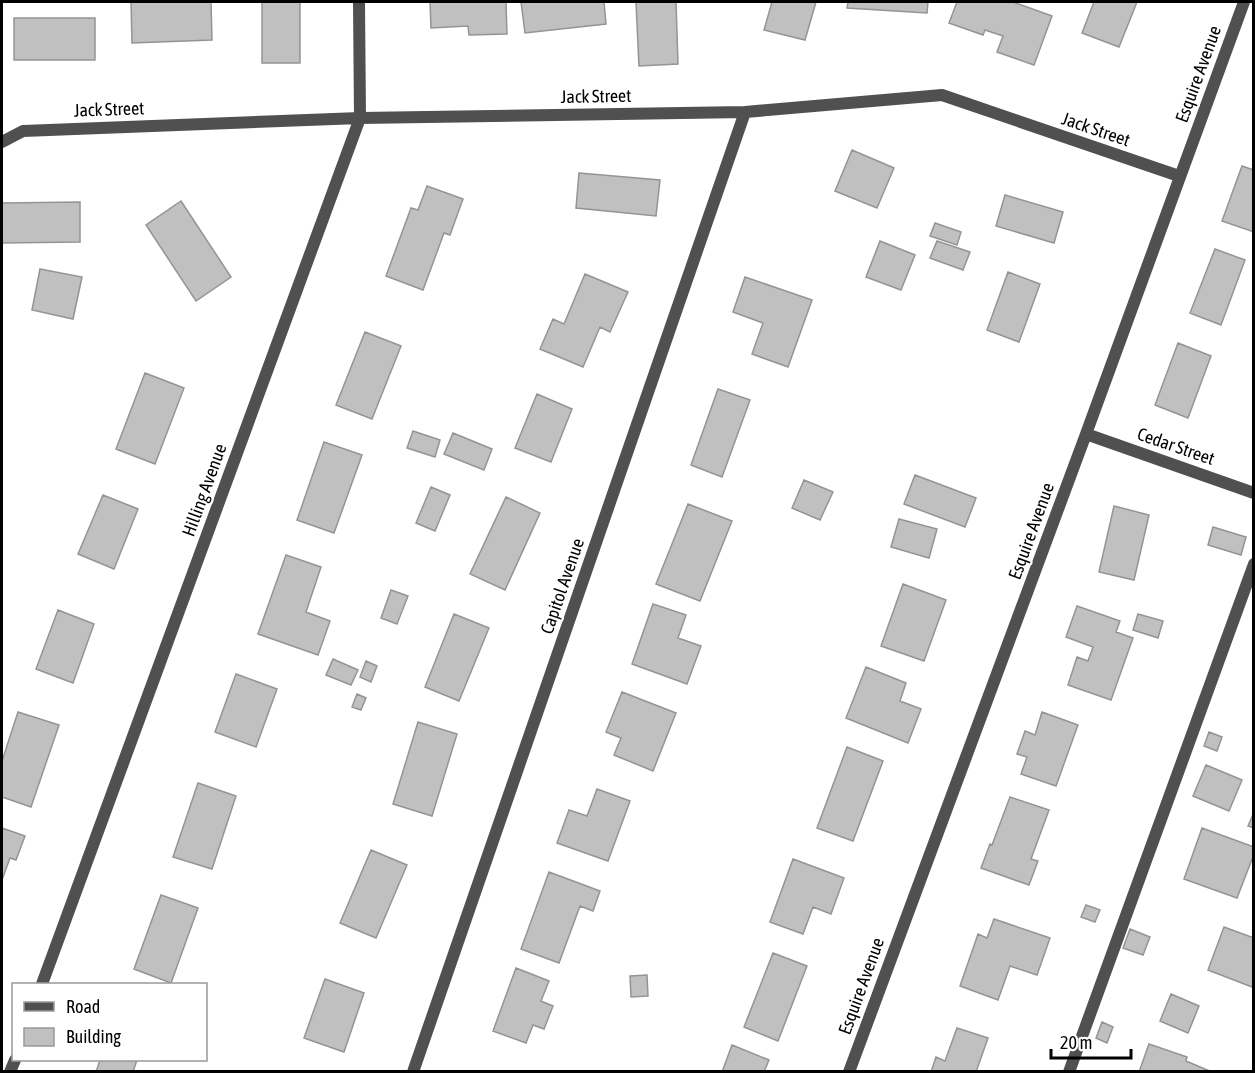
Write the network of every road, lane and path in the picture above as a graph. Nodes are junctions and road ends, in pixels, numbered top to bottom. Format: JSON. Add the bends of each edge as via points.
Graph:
{"nodes":[{"id":1,"x":359,"y":2,"type":"edge"},
{"id":2,"x":1244,"y":2,"type":"edge"},
{"id":3,"x":745,"y":112,"type":"junction"},
{"id":4,"x":360,"y":118,"type":"junction"},
{"id":5,"x":2,"y":142,"type":"edge"},
{"id":6,"x":1179,"y":176,"type":"junction"},
{"id":7,"x":1086,"y":434,"type":"junction"},
{"id":8,"x":1254,"y":493,"type":"edge"},
{"id":9,"x":1254,"y":564,"type":"edge"},
{"id":10,"x":42,"y":983,"type":"edge"},
{"id":11,"x":413,"y":1071,"type":"edge"},
{"id":12,"x":849,"y":1071,"type":"edge"},
{"id":13,"x":1070,"y":1071,"type":"edge"}],
"edges":[{"from":1,"to":4,"type":"street","name":"Hilling Avenue"},
{"from":2,"to":6,"type":"street","name":"Esquire Avenue"},
{"from":3,"to":4,"type":"street","name":"Jack Street"},
{"from":3,"to":6,"type":"street","name":"Jack Street","via":[[942,95]]},
{"from":3,"to":11,"type":"street","name":"Capitol Avenue"},
{"from":4,"to":5,"type":"street","name":"Jack Street","via":[[23,130]]},
{"from":4,"to":10,"type":"street","name":"Hilling Avenue"},
{"from":6,"to":7,"type":"street","name":"Esquire Avenue"},
{"from":7,"to":8,"type":"street","name":"Cedar Street"},
{"from":7,"to":12,"type":"street","name":"Esquire Avenue"},
{"from":9,"to":13,"type":"street"}]}
